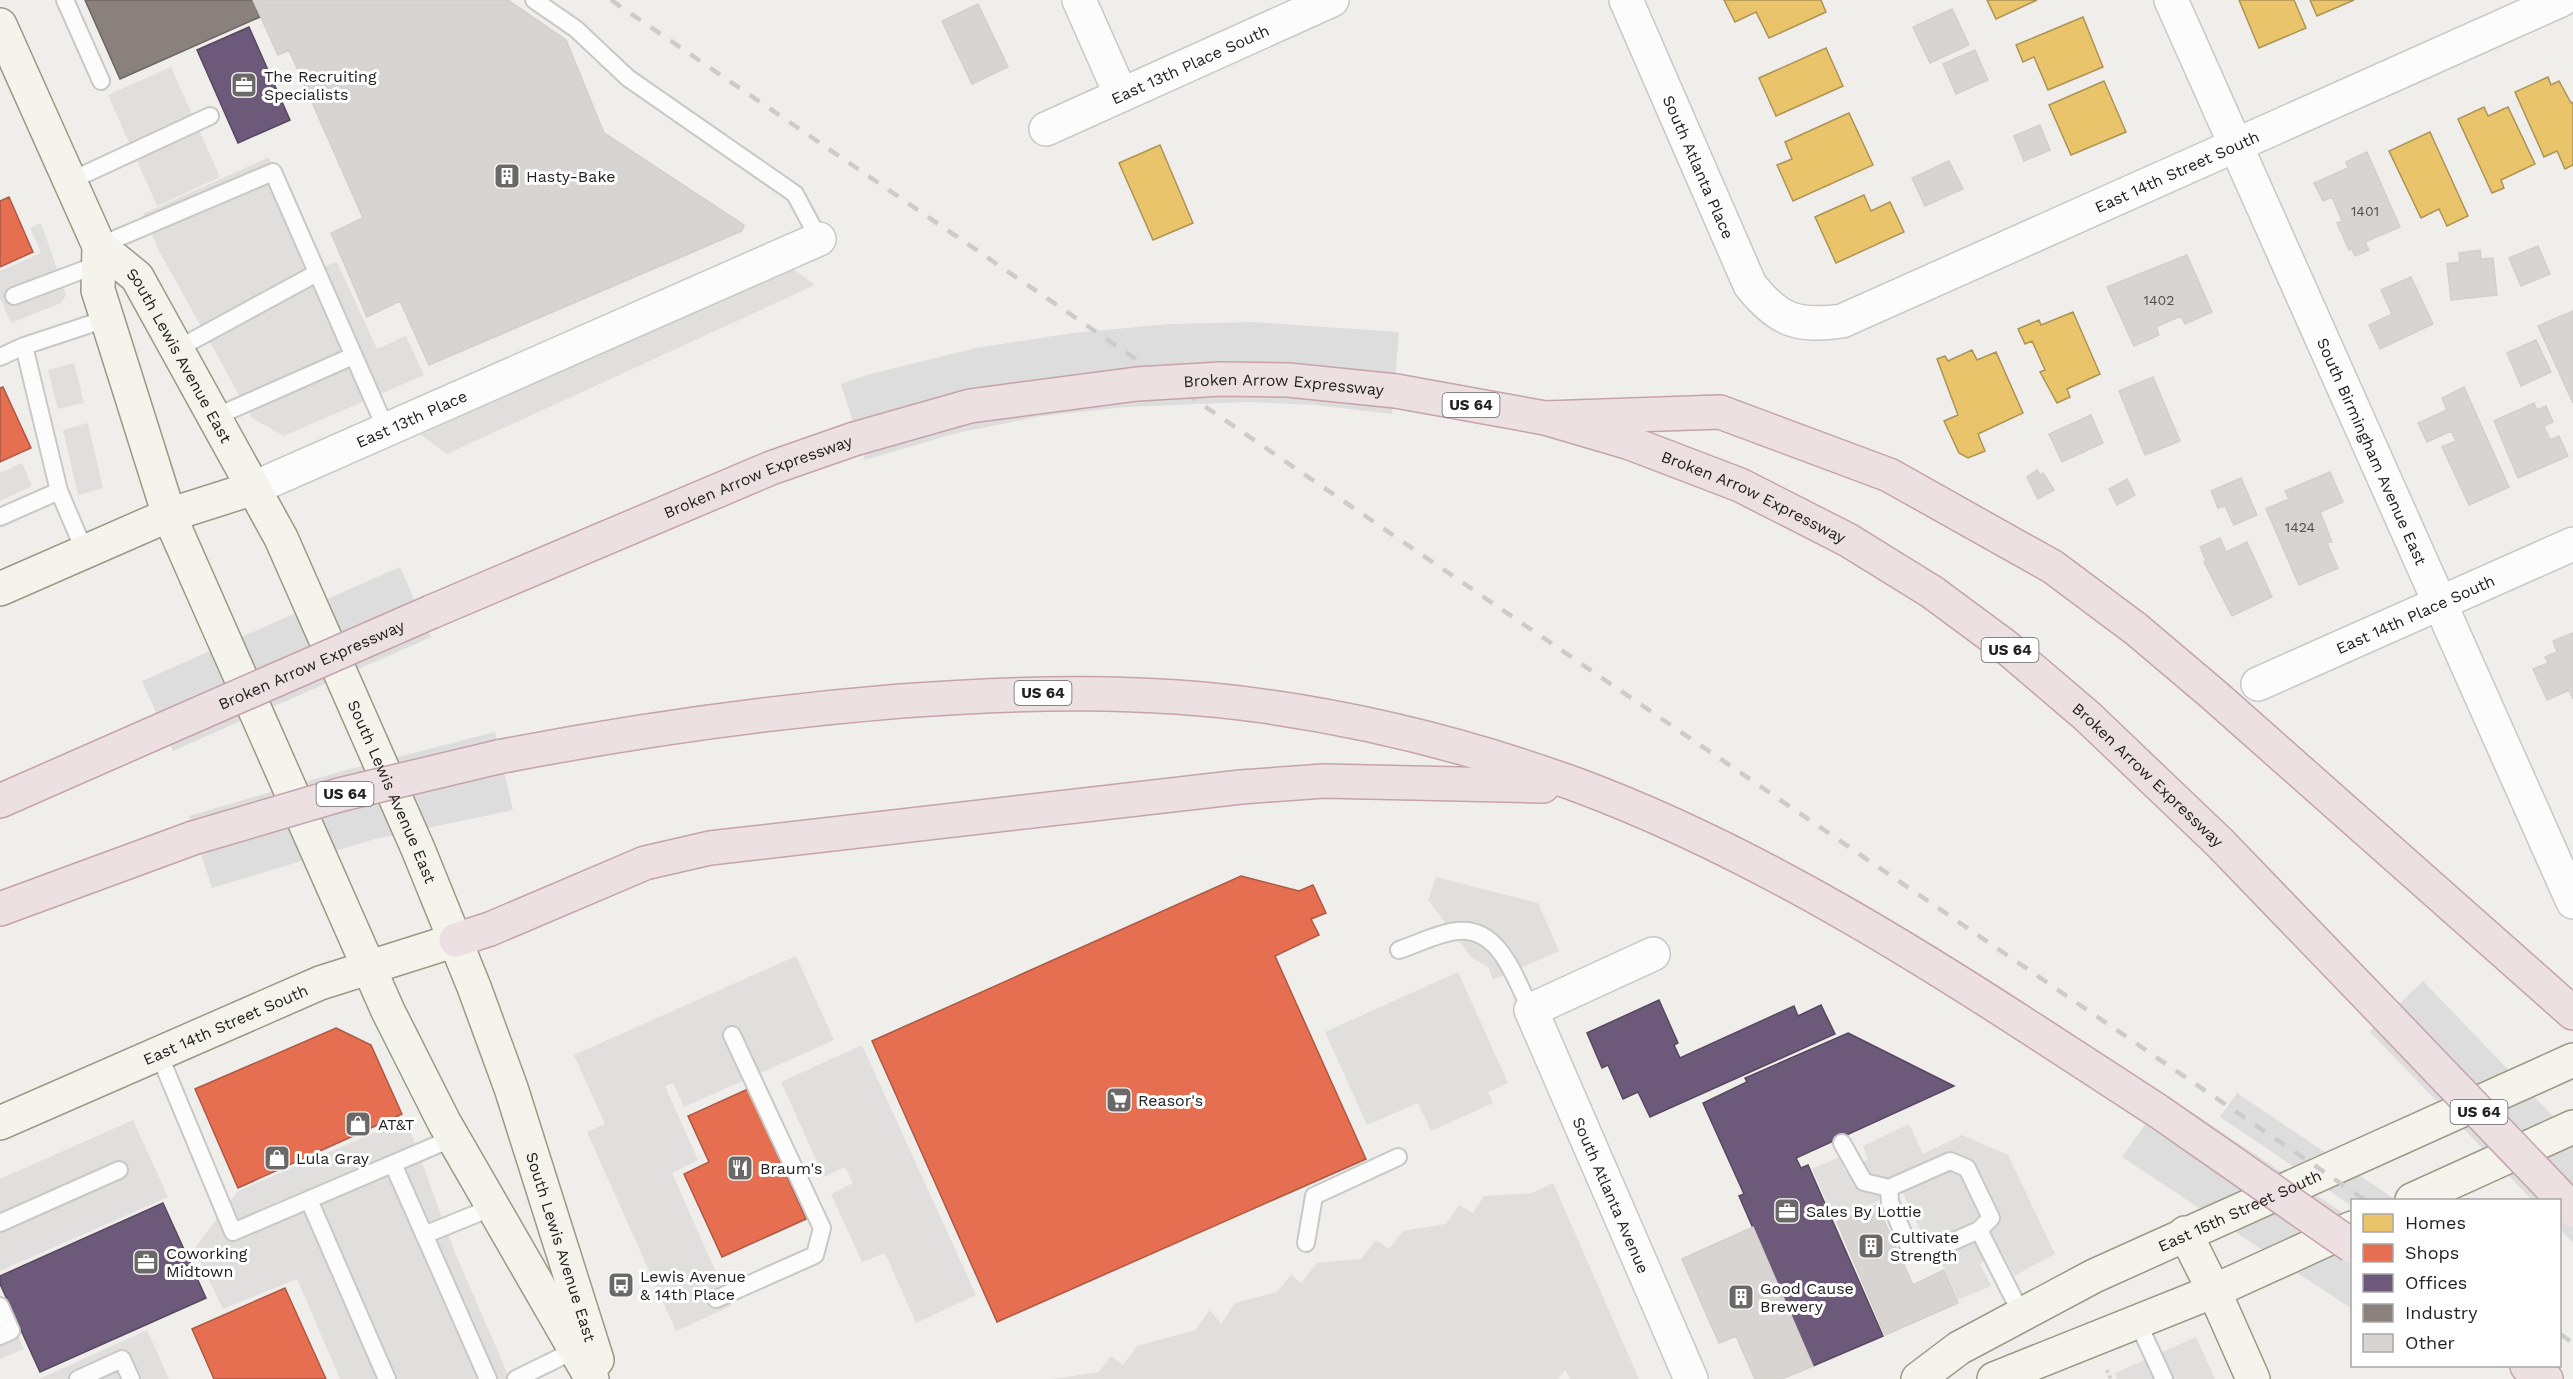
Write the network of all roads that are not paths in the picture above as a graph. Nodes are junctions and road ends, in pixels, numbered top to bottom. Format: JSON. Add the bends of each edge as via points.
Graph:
{"nodes":[{"id":1,"x":64,"y":0,"type":"edge"},
{"id":2,"x":534,"y":0,"type":"edge"},
{"id":3,"x":1079,"y":0,"type":"edge"},
{"id":4,"x":1332,"y":0,"type":"edge"},
{"id":5,"x":1626,"y":0,"type":"edge"},
{"id":6,"x":2171,"y":0,"type":"edge"},
{"id":7,"x":2561,"y":0,"type":"edge"},
{"id":8,"x":3,"y":39,"type":"edge"},
{"id":9,"x":101,"y":81,"type":"dead end"},
{"id":10,"x":1121,"y":95,"type":"junction"},
{"id":11,"x":210,"y":116,"type":"dead end"},
{"id":12,"x":1046,"y":129,"type":"dead end"},
{"id":13,"x":2236,"y":146,"type":"junction"},
{"id":14,"x":70,"y":181,"type":"junction"},
{"id":15,"x":819,"y":239,"type":"joint"},
{"id":16,"x":99,"y":255,"type":"junction"},
{"id":17,"x":317,"y":273,"type":"junction"},
{"id":18,"x":14,"y":296,"type":"dead end"},
{"id":19,"x":106,"y":319,"type":"junction"},
{"id":20,"x":1789,"y":320,"type":"joint"},
{"id":21,"x":24,"y":346,"type":"junction"},
{"id":22,"x":177,"y":349,"type":"junction"},
{"id":23,"x":353,"y":356,"type":"junction"},
{"id":24,"x":0,"y":357,"type":"edge"},
{"id":25,"x":215,"y":417,"type":"junction"},
{"id":26,"x":1545,"y":418,"type":"junction"},
{"id":27,"x":387,"y":429,"type":"junction"},
{"id":28,"x":254,"y":488,"type":"junction"},
{"id":29,"x":59,"y":491,"type":"junction"},
{"id":30,"x":169,"y":515,"type":"junction"},
{"id":31,"x":0,"y":517,"type":"edge"},
{"id":32,"x":2573,"y":544,"type":"edge"},
{"id":33,"x":85,"y":552,"type":"junction"},
{"id":34,"x":0,"y":589,"type":"edge"},
{"id":35,"x":2438,"y":604,"type":"junction"},
{"id":36,"x":2258,"y":684,"type":"dead end"},
{"id":37,"x":1581,"y":786,"type":"junction"},
{"id":38,"x":0,"y":801,"type":"edge"},
{"id":39,"x":2564,"y":857,"type":"edge"},
{"id":40,"x":2573,"y":902,"type":"edge"},
{"id":41,"x":0,"y":909,"type":"edge"},
{"id":42,"x":456,"y":940,"type":"junction"},
{"id":43,"x":1399,"y":950,"type":"dead end"},
{"id":44,"x":1653,"y":954,"type":"dead end"},
{"id":45,"x":367,"y":967,"type":"junction"},
{"id":46,"x":1531,"y":1010,"type":"junction"},
{"id":47,"x":2573,"y":1013,"type":"edge"},
{"id":48,"x":732,"y":1035,"type":"dead end"},
{"id":49,"x":158,"y":1052,"type":"junction"},
{"id":50,"x":2573,"y":1060,"type":"edge"},
{"id":51,"x":0,"y":1123,"type":"edge"},
{"id":52,"x":2573,"y":1127,"type":"edge"},
{"id":53,"x":453,"y":1138,"type":"junction"},
{"id":54,"x":1842,"y":1143,"type":"dead end"},
{"id":55,"x":1398,"y":1158,"type":"dead end"},
{"id":56,"x":393,"y":1164,"type":"junction"},
{"id":57,"x":119,"y":1170,"type":"dead end"},
{"id":58,"x":1889,"y":1188,"type":"junction"},
{"id":59,"x":2414,"y":1199,"type":"edge"},
{"id":60,"x":309,"y":1200,"type":"junction"},
{"id":61,"x":493,"y":1207,"type":"junction"},
{"id":62,"x":2573,"y":1210,"type":"edge"},
{"id":63,"x":0,"y":1223,"type":"edge"},
{"id":64,"x":2351,"y":1228,"type":"edge"},
{"id":65,"x":1979,"y":1230,"type":"junction"},
{"id":66,"x":2185,"y":1233,"type":"junction"},
{"id":67,"x":424,"y":1235,"type":"junction"},
{"id":68,"x":1306,"y":1243,"type":"dead end"},
{"id":69,"x":2351,"y":1245,"type":"edge"},
{"id":70,"x":2214,"y":1290,"type":"junction"},
{"id":71,"x":716,"y":1299,"type":"dead end"},
{"id":72,"x":0,"y":1306,"type":"edge"},
{"id":73,"x":2022,"y":1315,"type":"junction"},
{"id":74,"x":2138,"y":1323,"type":"junction"},
{"id":75,"x":0,"y":1336,"type":"edge"},
{"id":76,"x":575,"y":1350,"type":"junction"},
{"id":77,"x":2530,"y":1367,"type":"edge"},
{"id":78,"x":78,"y":1379,"type":"edge"},
{"id":79,"x":131,"y":1379,"type":"edge"},
{"id":80,"x":387,"y":1379,"type":"edge"},
{"id":81,"x":488,"y":1379,"type":"edge"},
{"id":82,"x":516,"y":1379,"type":"edge"},
{"id":83,"x":592,"y":1379,"type":"edge"},
{"id":84,"x":603,"y":1379,"type":"edge"},
{"id":85,"x":1691,"y":1379,"type":"edge"},
{"id":86,"x":1918,"y":1379,"type":"edge"},
{"id":87,"x":1994,"y":1379,"type":"edge"},
{"id":88,"x":2164,"y":1379,"type":"edge"},
{"id":89,"x":2253,"y":1379,"type":"edge"},
{"id":90,"x":2546,"y":1379,"type":"edge"}],
"edges":[{"from":1,"to":9,"type":"lane"},
{"from":2,"to":15,"type":"lane","via":[[576,29],[628,78],[795,194]]},
{"from":3,"to":10,"type":"street"},
{"from":4,"to":10,"type":"street","name":"East 13th Place South"},
{"from":5,"to":20,"type":"street","name":"South Atlanta Place","via":[[1750,285],[1767,306]]},
{"from":6,"to":13,"type":"street","name":"South Birmingham Avenue East"},
{"from":7,"to":13,"type":"street","name":"East 14th Street South"},
{"from":8,"to":14,"type":"street","name":"South Lewis Avenue East"},
{"from":10,"to":12,"type":"street","name":"East 13th Place South"},
{"from":11,"to":14,"type":"lane"},
{"from":13,"to":20,"type":"street","name":"East 14th Street South","via":[[1842,321],[1814,325]]},
{"from":13,"to":35,"type":"street","name":"South Birmingham Avenue East"},
{"from":14,"to":16,"type":"street","name":"South Lewis Avenue East"},
{"from":15,"to":27,"type":"street","name":"East 13th Place"},
{"from":16,"to":17,"type":"lane","via":[[273,172]]},
{"from":16,"to":18,"type":"lane"},
{"from":16,"to":19,"type":"street","name":"South Lewis Avenue East","via":[[98,290]]},
{"from":16,"to":22,"type":"street","name":"South Lewis Avenue East","via":[[137,277]]},
{"from":17,"to":22,"type":"lane"},
{"from":17,"to":23,"type":"lane"},
{"from":19,"to":21,"type":"lane"},
{"from":19,"to":30,"type":"street","name":"South Lewis Avenue East"},
{"from":21,"to":24,"type":"lane"},
{"from":21,"to":29,"type":"lane"},
{"from":22,"to":25,"type":"street","name":"South Lewis Avenue East"},
{"from":23,"to":25,"type":"lane"},
{"from":23,"to":27,"type":"lane"},
{"from":25,"to":28,"type":"street","name":"South Lewis Avenue East"},
{"from":26,"to":38,"type":"highway","name":"Broken Arrow Expressway","number":"US 64","bridge":true,"via":[[1396,391],[1288,380],[1137,384],[970,406],[771,468]]},
{"from":26,"to":47,"type":"highway","via":[[1720,412],[1889,475],[1984,527],[2053,567],[2136,629]]},
{"from":26,"to":62,"type":"highway","name":"Broken Arrow Expressway","number":"US 64","bridge":true,"via":[[1630,443],[1740,485],[1848,540],[1932,592],[2005,646],[2087,717],[2219,842]]},
{"from":27,"to":28,"type":"street","name":"East 13th Place"},
{"from":28,"to":30,"type":"street","name":"East 13th Place"},
{"from":28,"to":42,"type":"street","name":"South Lewis Avenue East","via":[[281,538]]},
{"from":29,"to":31,"type":"lane"},
{"from":29,"to":33,"type":"lane"},
{"from":30,"to":33,"type":"street","name":"East 13th Place"},
{"from":30,"to":45,"type":"street","name":"South Lewis Avenue East"},
{"from":32,"to":35,"type":"street","name":"East 14th Place South"},
{"from":33,"to":34,"type":"street","name":"East 13th Place"},
{"from":35,"to":36,"type":"street","name":"East 14th Place South"},
{"from":35,"to":39,"type":"street","name":"South Birmingham Avenue East"},
{"from":37,"to":41,"type":"highway","number":"US 64","bridge":true,"via":[[1368,724],[1262,705],[1064,692],[965,696],[747,715],[616,734],[498,757],[339,795],[193,838]]},
{"from":37,"to":42,"type":"highway","via":[[1300,782],[710,848],[645,863]]},
{"from":37,"to":69,"type":"highway","number":"US 64","bridge":true,"via":[[1790,882],[1976,992],[2158,1110]]},
{"from":39,"to":40,"type":"street","name":"South Birmingham Avenue East"},
{"from":42,"to":45,"type":"street","name":"East 14th Street South"},
{"from":42,"to":84,"type":"street","name":"South Lewis Avenue East","via":[[517,1107]]},
{"from":43,"to":46,"type":"lane","via":[[1458,931],[1484,935],[1497,946]]},
{"from":44,"to":46,"type":"street"},
{"from":45,"to":49,"type":"street","name":"East 14th Street South"},
{"from":45,"to":53,"type":"street","name":"South Lewis Avenue East"},
{"from":46,"to":85,"type":"street","name":"South Atlanta Avenue"},
{"from":48,"to":71,"type":"lane","via":[[822,1228],[815,1255]]},
{"from":49,"to":51,"type":"street","name":"East 14th Street South"},
{"from":49,"to":60,"type":"lane","via":[[233,1232]]},
{"from":50,"to":66,"type":"street","name":"East 15th Street South"},
{"from":52,"to":59,"type":"street"},
{"from":53,"to":56,"type":"lane"},
{"from":53,"to":61,"type":"street","name":"South Lewis Avenue East"},
{"from":54,"to":58,"type":"lane","via":[[1864,1182]]},
{"from":55,"to":68,"type":"lane","via":[[1314,1197]]},
{"from":56,"to":60,"type":"lane"},
{"from":56,"to":67,"type":"lane"},
{"from":57,"to":63,"type":"lane"},
{"from":58,"to":65,"type":"lane","via":[[1890,1202],[1910,1247],[1927,1253]]},
{"from":58,"to":65,"type":"lane","via":[[1950,1161],[1967,1168],[1991,1218]]},
{"from":60,"to":80,"type":"lane"},
{"from":61,"to":67,"type":"lane"},
{"from":61,"to":76,"type":"street","name":"South Lewis Avenue East"},
{"from":64,"to":70,"type":"street"},
{"from":65,"to":73,"type":"lane"},
{"from":66,"to":70,"type":"street"},
{"from":66,"to":73,"type":"street","name":"East 15th Street South"},
{"from":67,"to":81,"type":"lane"},
{"from":70,"to":74,"type":"street"},
{"from":70,"to":89,"type":"street"},
{"from":72,"to":75,"type":"lane","via":[[11,1331]]},
{"from":73,"to":86,"type":"street","name":"East 15th Street South","via":[[1959,1348]]},
{"from":74,"to":87,"type":"street"},
{"from":74,"to":88,"type":"lane"},
{"from":76,"to":82,"type":"lane"},
{"from":76,"to":83,"type":"street","name":"South Lewis Avenue East"},
{"from":77,"to":90,"type":"highway"},
{"from":78,"to":79,"type":"lane","via":[[122,1359]]}]}
